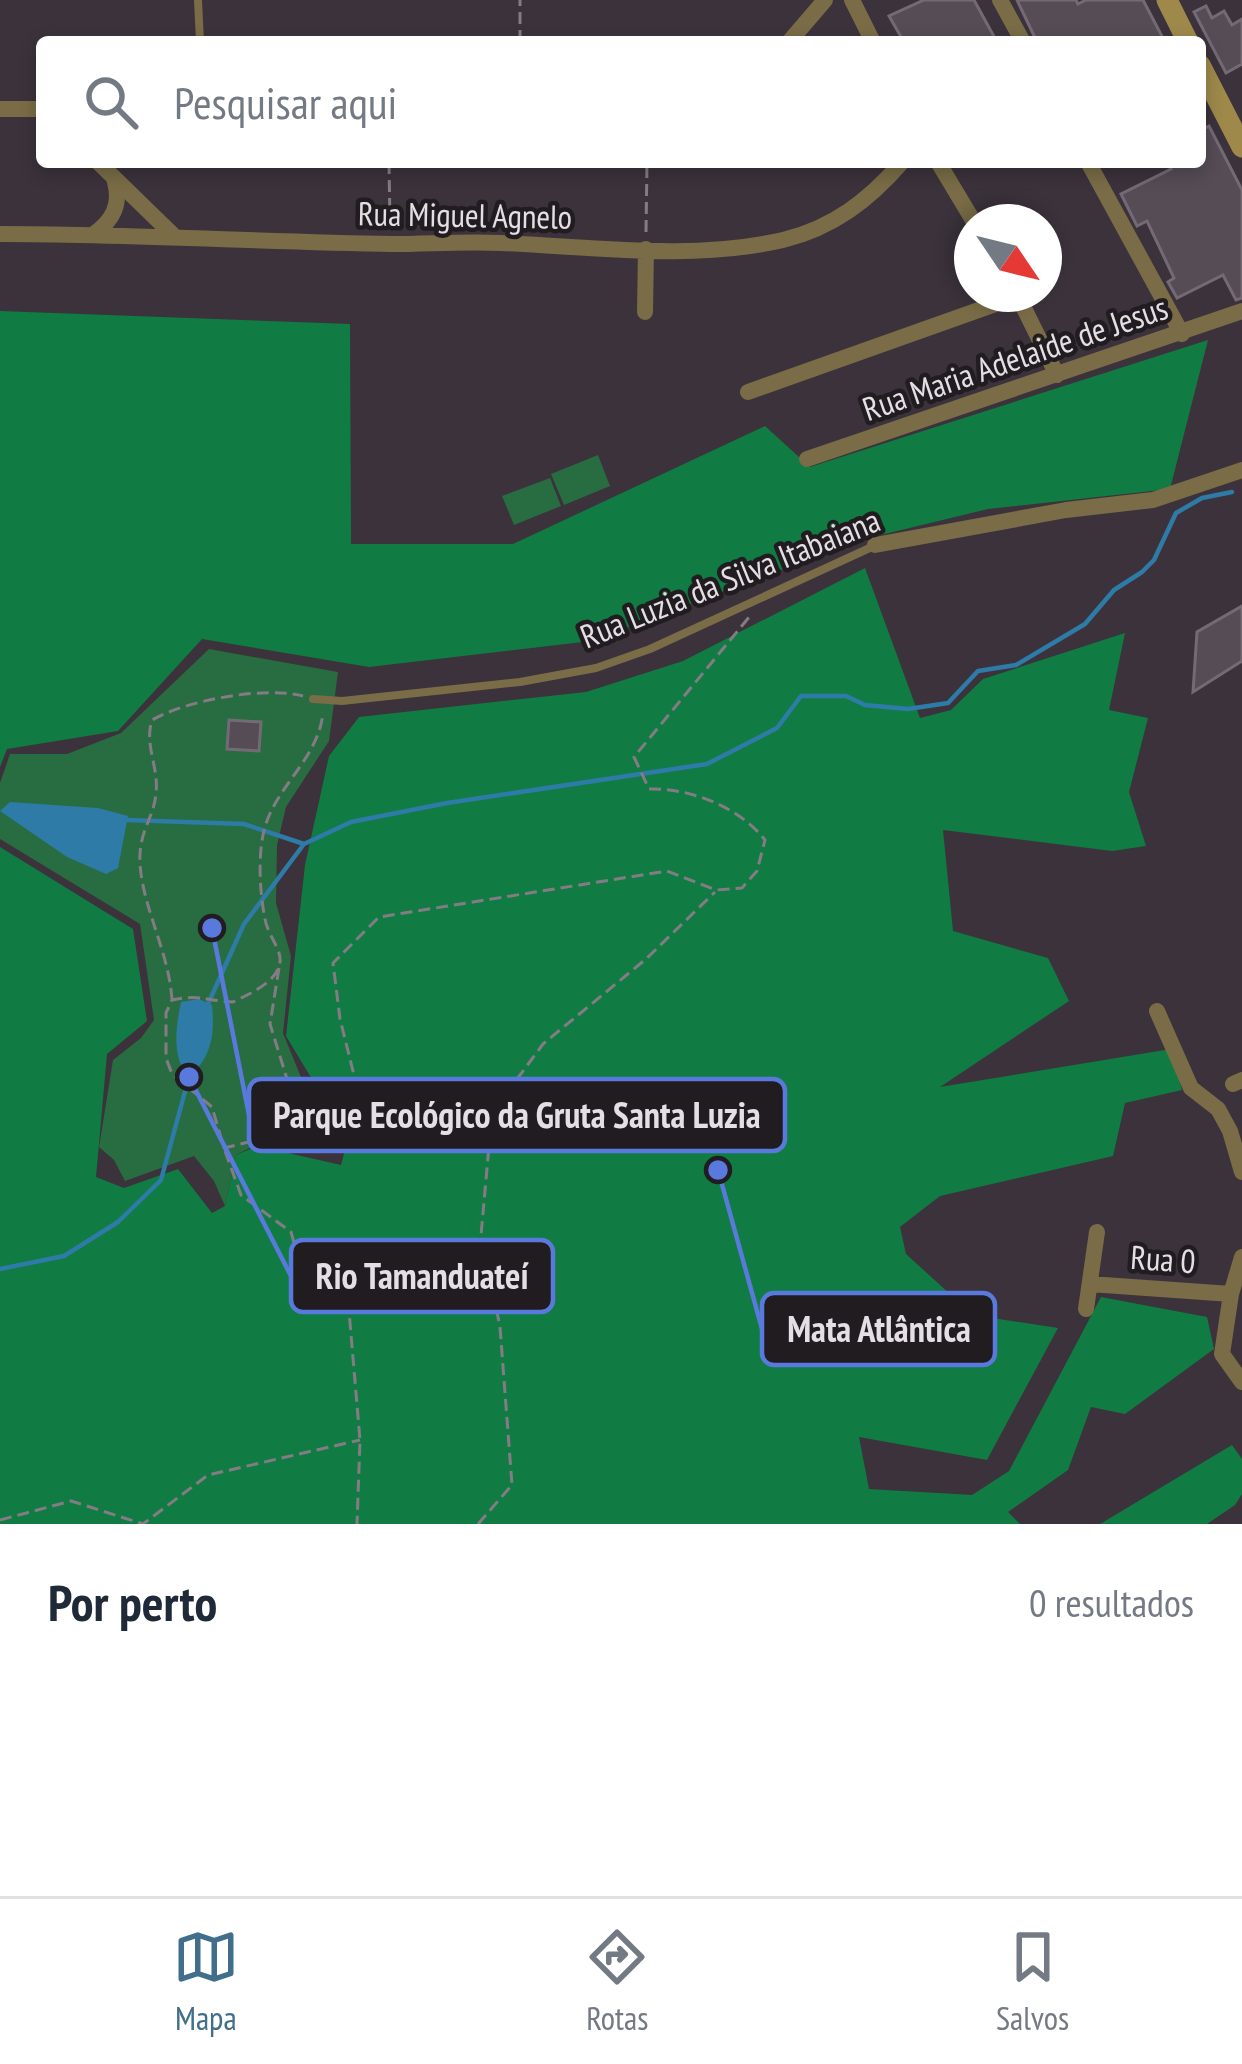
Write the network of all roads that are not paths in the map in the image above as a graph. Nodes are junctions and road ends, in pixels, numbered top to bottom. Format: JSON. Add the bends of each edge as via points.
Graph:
{"nodes":[{"id":1,"x":198,"y":0,"type":"edge"},
{"id":2,"x":825,"y":0,"type":"edge"},
{"id":3,"x":852,"y":0,"type":"edge"},
{"id":4,"x":1000,"y":0,"type":"edge"},
{"id":5,"x":1167,"y":0,"type":"edge"},
{"id":6,"x":200,"y":36,"type":"edge"},
{"id":7,"x":794,"y":36,"type":"edge"},
{"id":8,"x":870,"y":36,"type":"edge"},
{"id":9,"x":1020,"y":36,"type":"edge"},
{"id":10,"x":1185,"y":36,"type":"edge"},
{"id":11,"x":1206,"y":77,"type":"edge"},
{"id":12,"x":36,"y":109,"type":"edge"},
{"id":13,"x":0,"y":110,"type":"edge"},
{"id":14,"x":1242,"y":147,"type":"edge"},
{"id":15,"x":103,"y":168,"type":"edge"},
{"id":16,"x":896,"y":168,"type":"edge"},
{"id":17,"x":942,"y":168,"type":"edge"},
{"id":18,"x":1091,"y":168,"type":"edge"},
{"id":19,"x":115,"y":181,"type":"junction"},
{"id":20,"x":963,"y":204,"type":"edge"},
{"id":21,"x":0,"y":234,"type":"edge"},
{"id":22,"x":94,"y":234,"type":"junction"},
{"id":23,"x":172,"y":235,"type":"junction"},
{"id":24,"x":646,"y":249,"type":"junction"},
{"id":25,"x":1242,"y":311,"type":"edge"},
{"id":26,"x":645,"y":312,"type":"dead end"},
{"id":27,"x":971,"y":312,"type":"edge"},
{"id":28,"x":1026,"y":312,"type":"edge"},
{"id":29,"x":1182,"y":334,"type":"junction"},
{"id":30,"x":1058,"y":376,"type":"junction"},
{"id":31,"x":748,"y":392,"type":"dead end"},
{"id":32,"x":806,"y":460,"type":"dead end"},
{"id":33,"x":1242,"y":470,"type":"edge"},
{"id":34,"x":875,"y":545,"type":"joint"},
{"id":35,"x":314,"y":699,"type":"road end"},
{"id":36,"x":1157,"y":1011,"type":"dead end"},
{"id":37,"x":1242,"y":1172,"type":"edge"},
{"id":38,"x":1097,"y":1232,"type":"dead end"},
{"id":39,"x":1242,"y":1257,"type":"edge"},
{"id":40,"x":1090,"y":1284,"type":"junction"},
{"id":41,"x":1232,"y":1294,"type":"junction"},
{"id":42,"x":1086,"y":1309,"type":"dead end"},
{"id":43,"x":1242,"y":1382,"type":"edge"}],
"edges":[{"from":1,"to":6,"type":"lane"},
{"from":2,"to":7,"type":"street"},
{"from":3,"to":8,"type":"street"},
{"from":4,"to":9,"type":"street"},
{"from":5,"to":10,"type":"street"},
{"from":11,"to":14,"type":"street"},
{"from":12,"to":13,"type":"street"},
{"from":15,"to":19,"type":"street"},
{"from":16,"to":24,"type":"street","name":"Rua Miguel Agnelo","via":[[857,207],[784,240]]},
{"from":17,"to":20,"type":"street"},
{"from":18,"to":29,"type":"street"},
{"from":19,"to":22,"type":"street","via":[[114,213]]},
{"from":19,"to":23,"type":"street"},
{"from":21,"to":22,"type":"street","name":"Rua Miguel Agnelo"},
{"from":22,"to":23,"type":"street","name":"Rua Miguel Agnelo"},
{"from":23,"to":24,"type":"street","name":"Rua Miguel Agnelo"},
{"from":24,"to":26,"type":"street"},
{"from":25,"to":29,"type":"street","name":"Rua Maria Adelaide de Jesus"},
{"from":27,"to":31,"type":"street"},
{"from":28,"to":30,"type":"street"},
{"from":29,"to":30,"type":"street","name":"Rua Maria Adelaide de Jesus"},
{"from":30,"to":32,"type":"street","name":"Rua Maria Adelaide de Jesus"},
{"from":33,"to":34,"type":"street","name":"Rua Luzia da Silva Itabaiana","via":[[1153,500]]},
{"from":34,"to":35,"type":"lane","name":"Rua Luzia da Silva Itabaiana","via":[[596,668]]},
{"from":36,"to":37,"type":"street","via":[[1186,1079],[1230,1131]]},
{"from":38,"to":40,"type":"street","name":"Rua 0"},
{"from":39,"to":41,"type":"street"},
{"from":40,"to":41,"type":"street","name":"Rua 0"},
{"from":40,"to":42,"type":"street","name":"Rua 0"},
{"from":41,"to":43,"type":"street","via":[[1222,1354]]}]}
